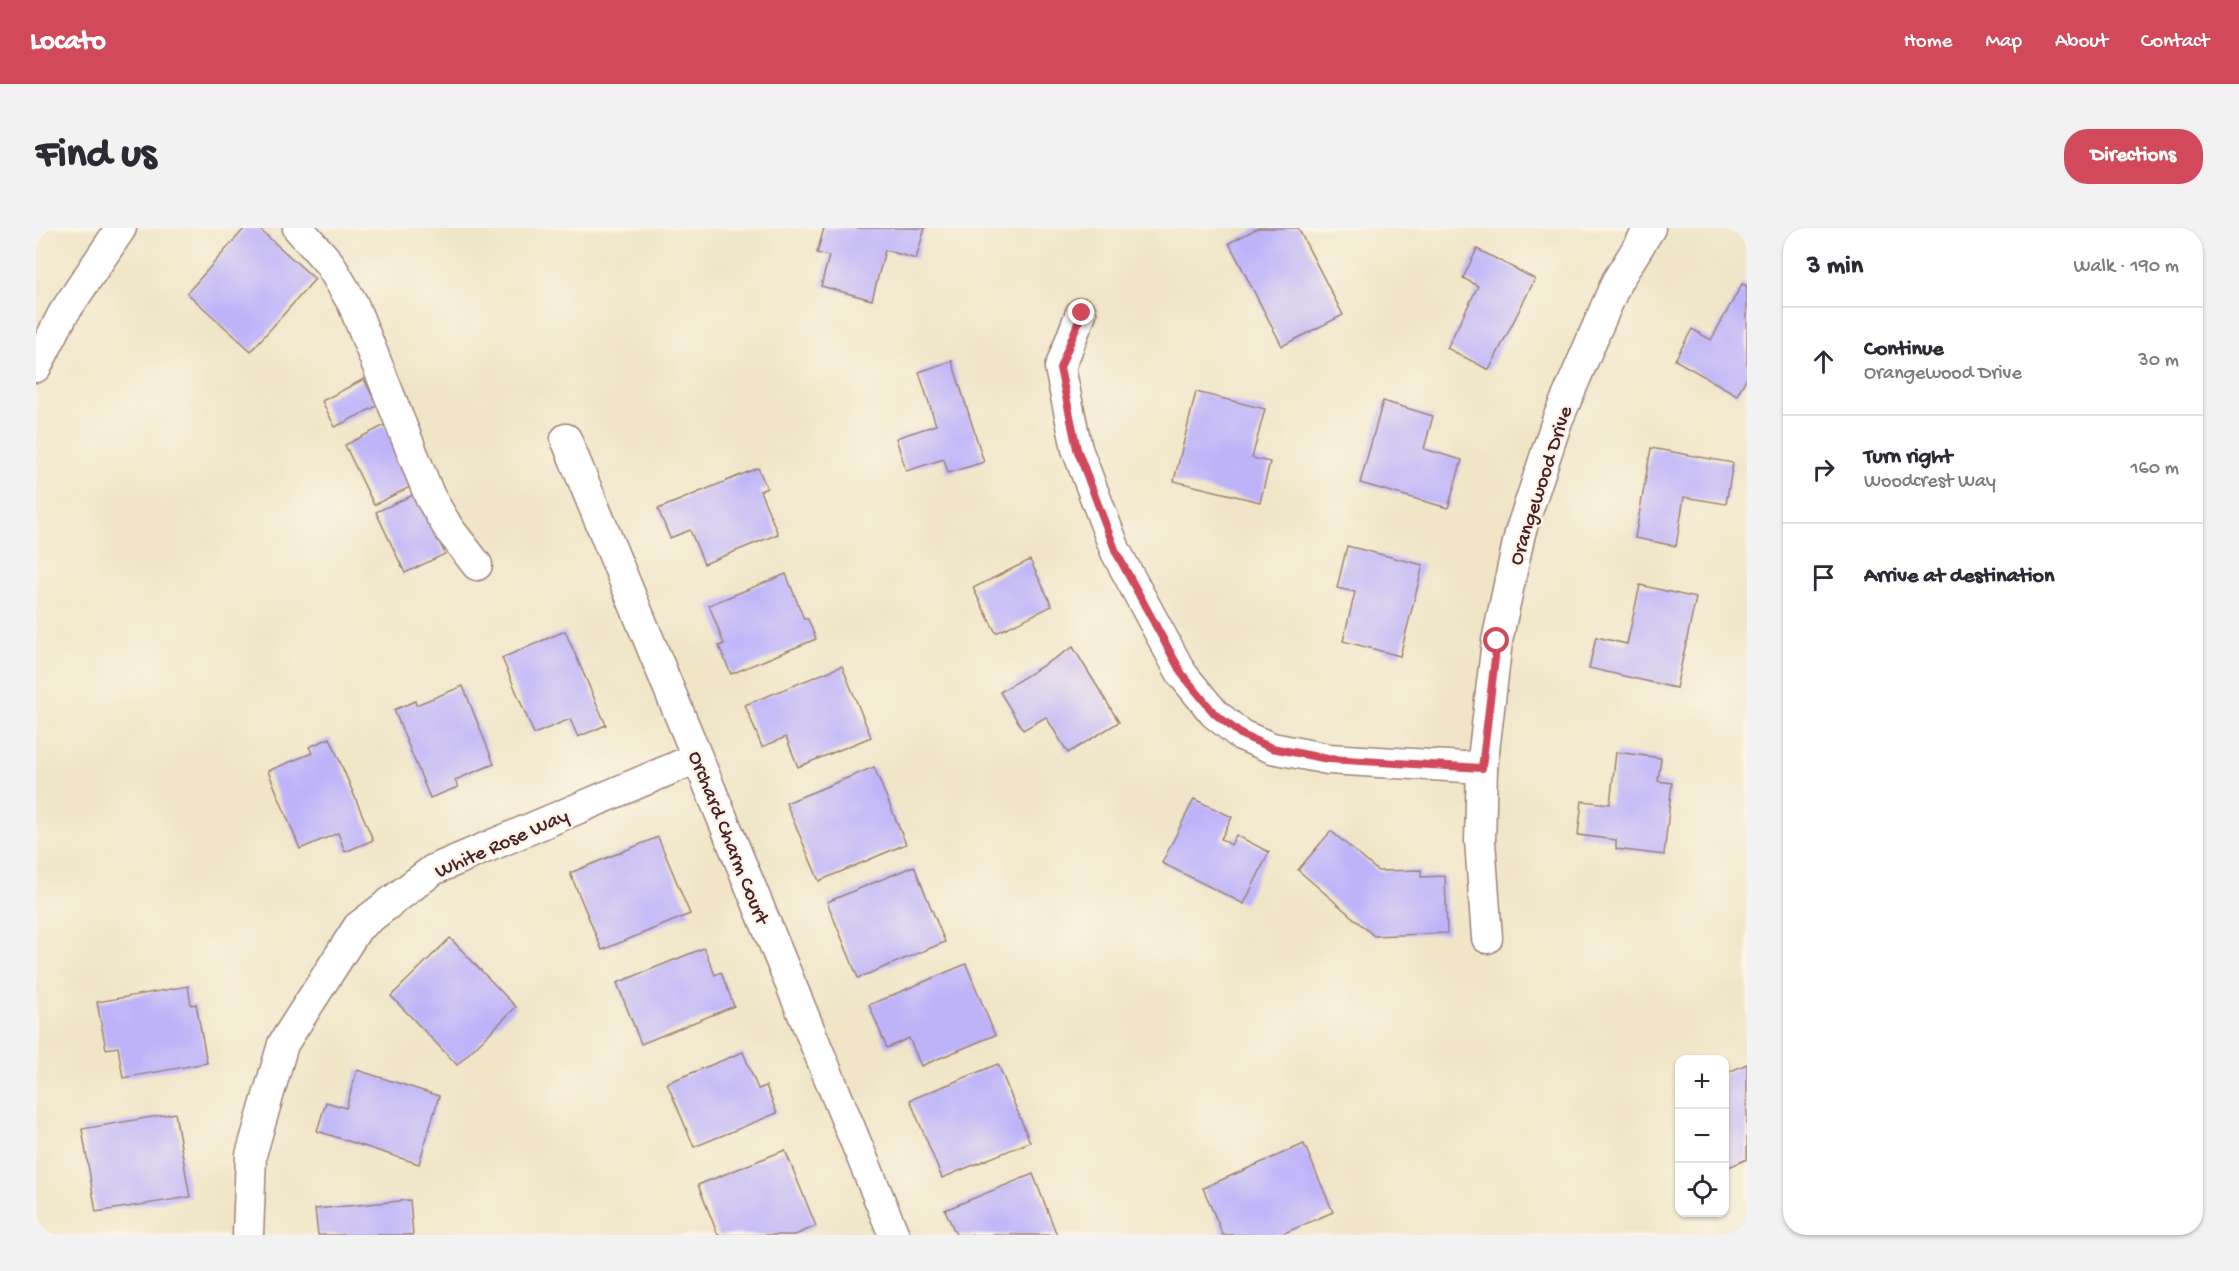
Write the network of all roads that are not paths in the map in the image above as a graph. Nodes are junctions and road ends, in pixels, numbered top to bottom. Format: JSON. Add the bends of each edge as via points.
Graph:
{"nodes":[{"id":1,"x":121,"y":228,"type":"edge"},
{"id":2,"x":298,"y":228,"type":"edge"},
{"id":3,"x":1650,"y":228,"type":"edge"},
{"id":4,"x":1082,"y":313,"type":"dead end"},
{"id":5,"x":36,"y":367,"type":"edge"},
{"id":6,"x":566,"y":439,"type":"dead end"},
{"id":7,"x":477,"y":565,"type":"dead end"},
{"id":8,"x":697,"y":758,"type":"junction"},
{"id":9,"x":1482,"y":768,"type":"junction"},
{"id":10,"x":1487,"y":938,"type":"dead end"},
{"id":11,"x":248,"y":1235,"type":"edge"},
{"id":12,"x":894,"y":1235,"type":"edge"}],
"edges":[{"from":1,"to":5,"type":"street","via":[[63,314]]},
{"from":2,"to":7,"type":"street","via":[[329,263],[353,304],[430,497]]},
{"from":3,"to":9,"type":"street","name":"Orangewood Drive","via":[[1617,281],[1557,421],[1520,533],[1497,641]]},
{"from":4,"to":9,"type":"street","via":[[1060,368],[1077,449],[1116,552],[1182,674],[1214,713],[1242,735],[1272,748],[1328,759]]},
{"from":6,"to":8,"type":"street","name":"Orchard Charm Court"},
{"from":8,"to":11,"type":"street","name":"White Rose Way","via":[[433,870],[358,927],[283,1044],[251,1155]]},
{"from":8,"to":12,"type":"street","name":"Orchard Charm Court"},
{"from":9,"to":10,"type":"street","name":"Orangewood Drive","via":[[1480,841]]}]}
